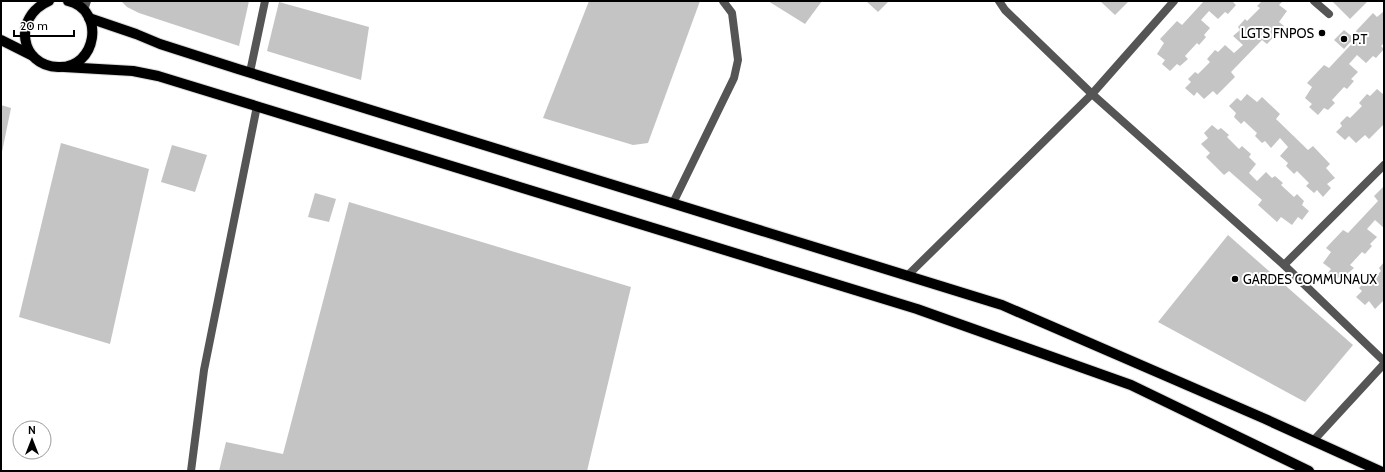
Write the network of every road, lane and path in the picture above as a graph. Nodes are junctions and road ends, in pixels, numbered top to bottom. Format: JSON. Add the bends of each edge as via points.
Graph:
{"nodes":[{"id":1,"x":68,"y":1,"type":"edge"},
{"id":2,"x":265,"y":1,"type":"edge"},
{"id":3,"x":723,"y":1,"type":"edge"},
{"id":4,"x":999,"y":1,"type":"edge"},
{"id":5,"x":1174,"y":1,"type":"edge"},
{"id":6,"x":1314,"y":1,"type":"edge"},
{"id":7,"x":40,"y":2,"type":"edge"},
{"id":8,"x":87,"y":10,"type":"edge"},
{"id":9,"x":1328,"y":14,"type":"dead end"},
{"id":10,"x":1,"y":40,"type":"edge"},
{"id":11,"x":34,"y":57,"type":"junction"},
{"id":12,"x":64,"y":67,"type":"junction"},
{"id":13,"x":250,"y":72,"type":"junction"},
{"id":14,"x":1092,"y":94,"type":"junction"},
{"id":15,"x":257,"y":106,"type":"junction"},
{"id":16,"x":1384,"y":165,"type":"edge"},
{"id":17,"x":672,"y":203,"type":"junction"},
{"id":18,"x":1284,"y":265,"type":"junction"},
{"id":19,"x":907,"y":276,"type":"junction"},
{"id":20,"x":1384,"y":360,"type":"edge"},
{"id":21,"x":1384,"y":364,"type":"edge"},
{"id":22,"x":1313,"y":441,"type":"junction"},
{"id":23,"x":191,"y":471,"type":"edge"},
{"id":24,"x":1309,"y":471,"type":"edge"},
{"id":25,"x":1380,"y":471,"type":"edge"}],
"edges":[{"from":1,"to":8,"type":"main road"},
{"from":2,"to":13,"type":"street"},
{"from":3,"to":17,"type":"street","via":[[732,13],[738,60],[734,78]]},
{"from":4,"to":14,"type":"street","via":[[1005,10]]},
{"from":5,"to":14,"type":"street"},
{"from":6,"to":9,"type":"street"},
{"from":7,"to":11,"type":"main road","via":[[26,22],[26,43]]},
{"from":8,"to":12,"type":"main road","via":[[93,29],[88,52],[80,60]]},
{"from":8,"to":13,"type":"main road","via":[[160,44]]},
{"from":10,"to":11,"type":"main road"},
{"from":11,"to":12,"type":"main road","via":[[48,66]]},
{"from":12,"to":15,"type":"main road","via":[[132,71],[158,76]]},
{"from":13,"to":17,"type":"main road"},
{"from":14,"to":18,"type":"street"},
{"from":14,"to":19,"type":"street"},
{"from":15,"to":23,"type":"street","via":[[204,370]]},
{"from":15,"to":24,"type":"main road","via":[[917,309],[1131,385]]},
{"from":16,"to":18,"type":"street"},
{"from":17,"to":19,"type":"main road"},
{"from":18,"to":20,"type":"street"},
{"from":19,"to":22,"type":"main road","via":[[1002,305]]},
{"from":21,"to":22,"type":"street"},
{"from":22,"to":25,"type":"main road"}]}
